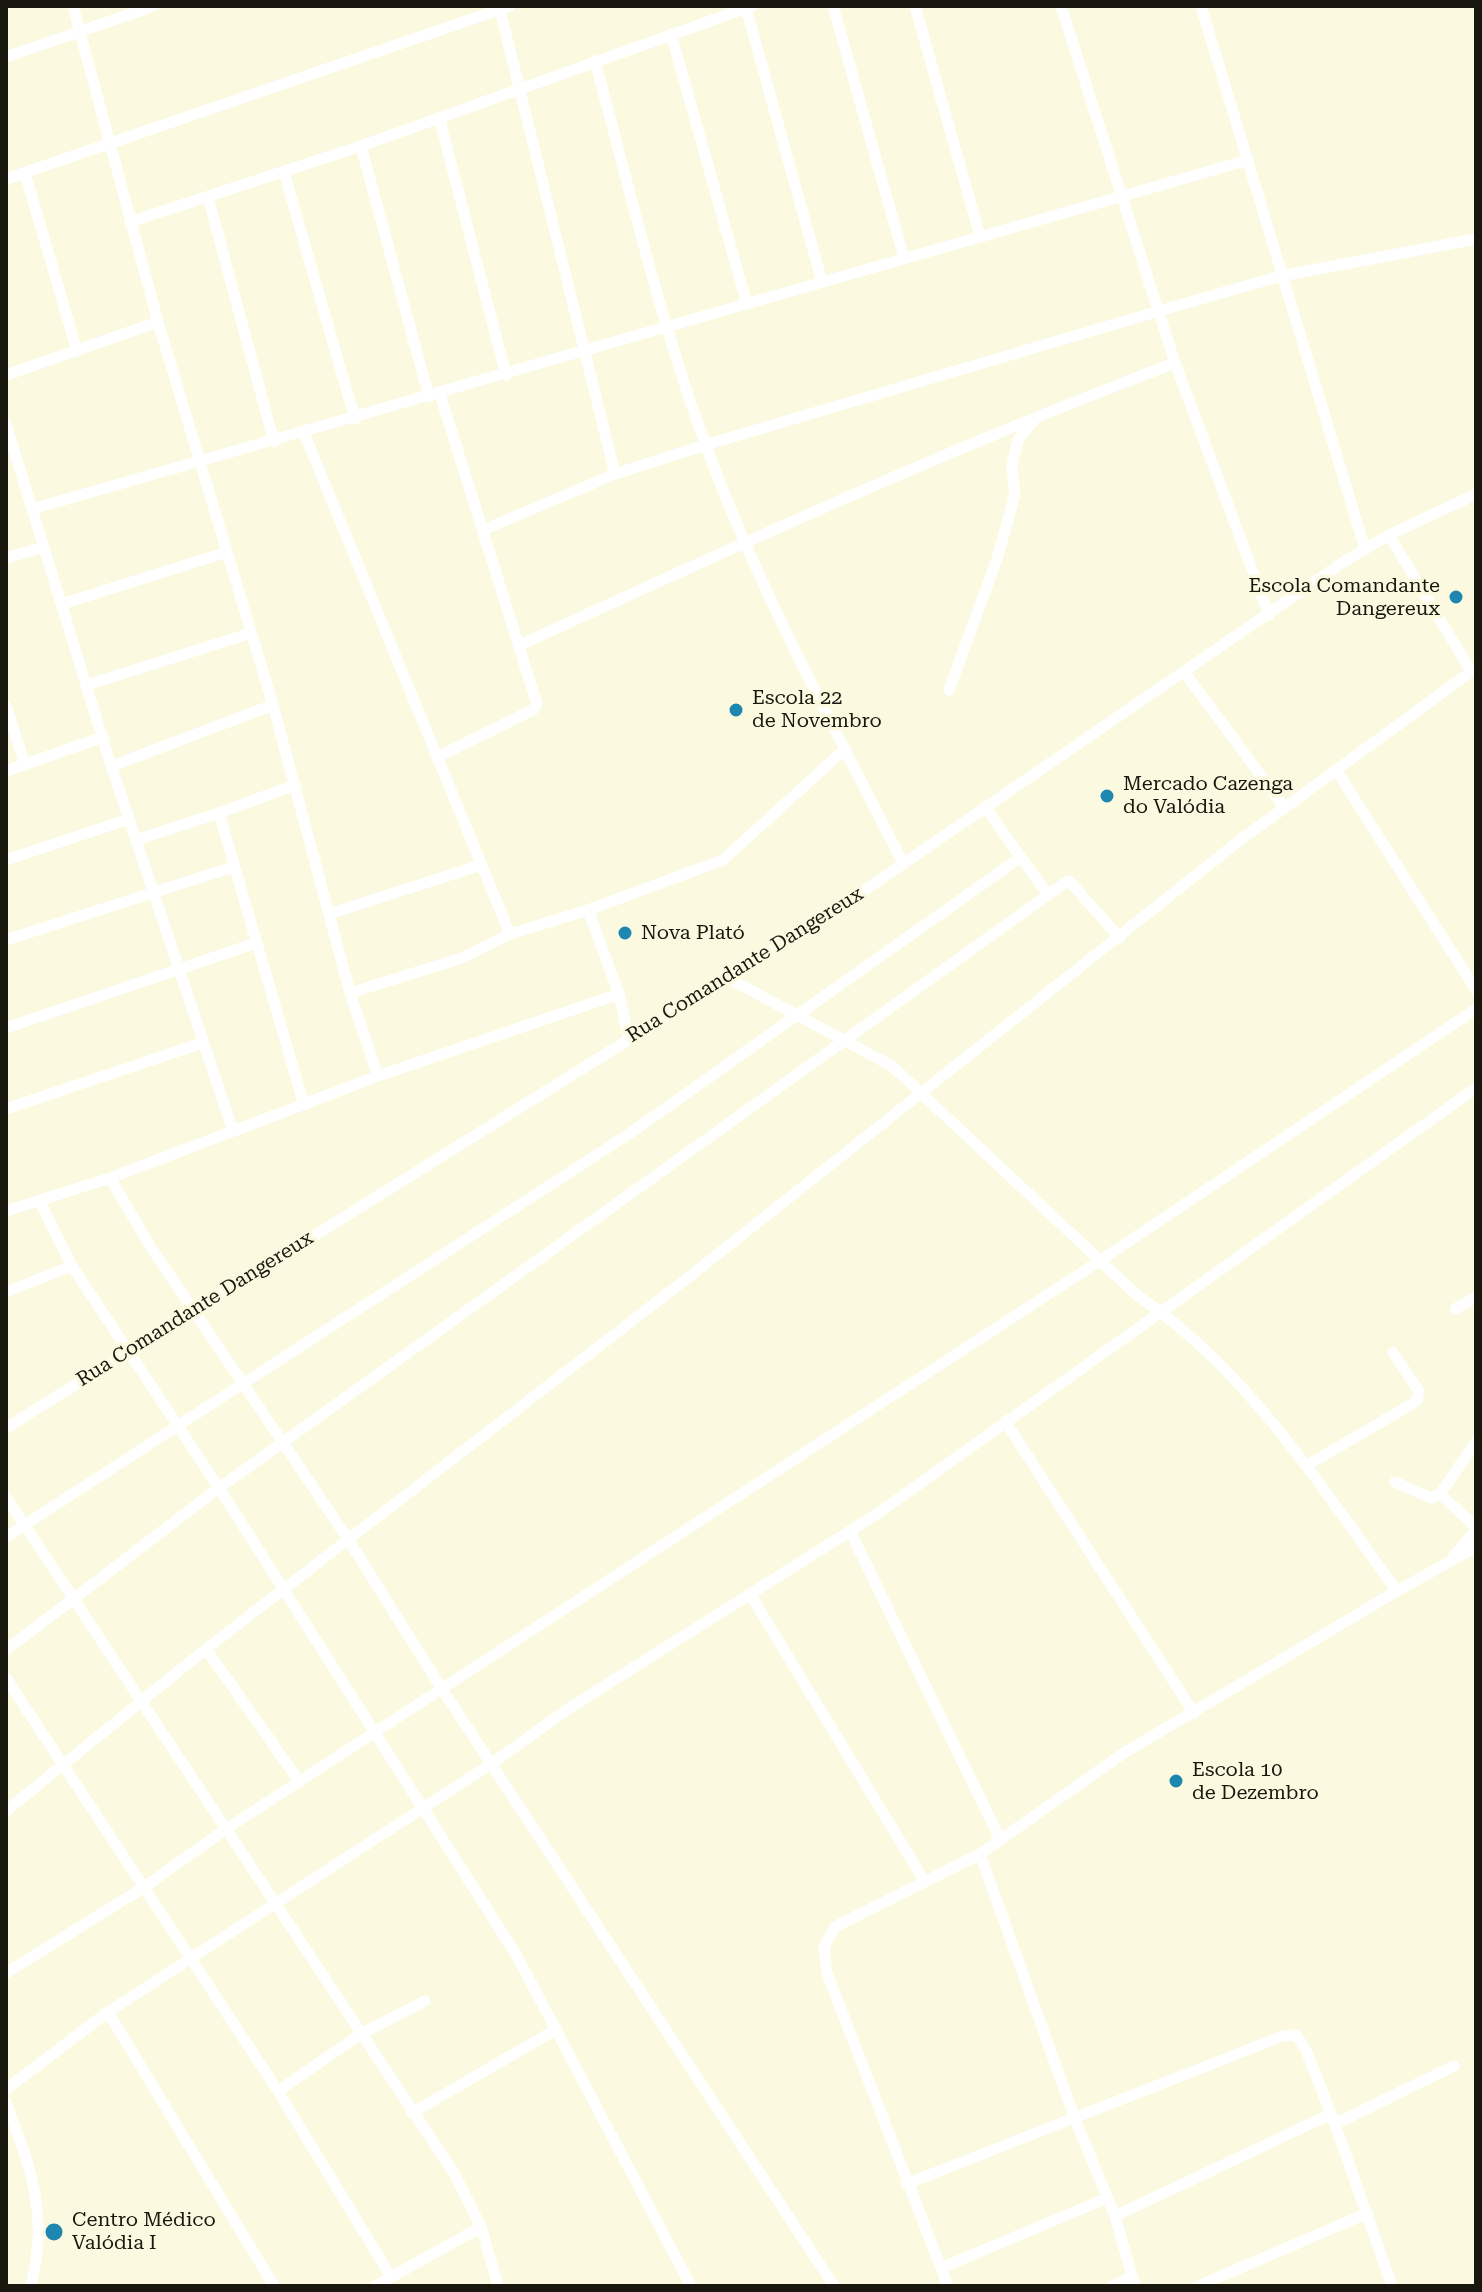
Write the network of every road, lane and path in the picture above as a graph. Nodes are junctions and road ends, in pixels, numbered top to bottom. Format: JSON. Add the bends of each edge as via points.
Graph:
{"nodes":[{"id":1,"x":73,"y":6,"type":"edge"},
{"id":2,"x":154,"y":6,"type":"edge"},
{"id":3,"x":833,"y":6,"type":"edge"},
{"id":4,"x":915,"y":6,"type":"edge"},
{"id":5,"x":1061,"y":6,"type":"edge"},
{"id":6,"x":1201,"y":6,"type":"edge"},
{"id":7,"x":503,"y":7,"type":"edge"},
{"id":8,"x":749,"y":7,"type":"edge"},
{"id":9,"x":80,"y":30,"type":"junction"},
{"id":10,"x":671,"y":34,"type":"junction"},
{"id":11,"x":6,"y":56,"type":"edge"},
{"id":12,"x":595,"y":61,"type":"junction"},
{"id":13,"x":519,"y":88,"type":"junction"},
{"id":14,"x":439,"y":117,"type":"junction"},
{"id":15,"x":109,"y":146,"type":"junction"},
{"id":16,"x":361,"y":146,"type":"junction"},
{"id":17,"x":1248,"y":160,"type":"junction"},
{"id":18,"x":284,"y":172,"type":"junction"},
{"id":19,"x":25,"y":173,"type":"junction"},
{"id":20,"x":6,"y":179,"type":"edge"},
{"id":21,"x":1121,"y":195,"type":"junction"},
{"id":22,"x":208,"y":197,"type":"junction"},
{"id":23,"x":130,"y":222,"type":"junction"},
{"id":24,"x":980,"y":236,"type":"junction"},
{"id":25,"x":1476,"y":239,"type":"edge"},
{"id":26,"x":904,"y":258,"type":"junction"},
{"id":27,"x":1281,"y":276,"type":"junction"},
{"id":28,"x":822,"y":282,"type":"junction"},
{"id":29,"x":747,"y":304,"type":"junction"},
{"id":30,"x":1159,"y":311,"type":"junction"},
{"id":31,"x":158,"y":322,"type":"junction"},
{"id":32,"x":668,"y":328,"type":"junction"},
{"id":33,"x":77,"y":351,"type":"junction"},
{"id":34,"x":585,"y":352,"type":"junction"},
{"id":35,"x":1175,"y":363,"type":"junction"},
{"id":36,"x":6,"y":375,"type":"edge"},
{"id":37,"x":506,"y":375,"type":"junction"},
{"id":38,"x":435,"y":396,"type":"junction"},
{"id":39,"x":1037,"y":417,"type":"junction"},
{"id":40,"x":355,"y":419,"type":"junction"},
{"id":41,"x":6,"y":424,"type":"edge"},
{"id":42,"x":304,"y":433,"type":"junction"},
{"id":43,"x":274,"y":442,"type":"junction"},
{"id":44,"x":705,"y":445,"type":"junction"},
{"id":45,"x":200,"y":463,"type":"junction"},
{"id":46,"x":615,"y":474,"type":"junction"},
{"id":47,"x":1476,"y":494,"type":"edge"},
{"id":48,"x":32,"y":509,"type":"junction"},
{"id":49,"x":483,"y":530,"type":"junction"},
{"id":50,"x":1389,"y":535,"type":"junction"},
{"id":51,"x":744,"y":542,"type":"junction"},
{"id":52,"x":44,"y":547,"type":"junction"},
{"id":53,"x":1365,"y":549,"type":"junction"},
{"id":54,"x":227,"y":552,"type":"junction"},
{"id":55,"x":6,"y":558,"type":"edge"},
{"id":56,"x":62,"y":604,"type":"junction"},
{"id":57,"x":1269,"y":615,"type":"junction"},
{"id":58,"x":251,"y":633,"type":"junction"},
{"id":59,"x":520,"y":645,"type":"junction"},
{"id":60,"x":1474,"y":669,"type":"edge"},
{"id":61,"x":1185,"y":673,"type":"junction"},
{"id":62,"x":87,"y":685,"type":"junction"},
{"id":63,"x":949,"y":690,"type":"dead end"},
{"id":64,"x":273,"y":705,"type":"junction"},
{"id":65,"x":6,"y":706,"type":"edge"},
{"id":66,"x":103,"y":737,"type":"junction"},
{"id":67,"x":845,"y":749,"type":"junction"},
{"id":68,"x":437,"y":757,"type":"junction"},
{"id":69,"x":25,"y":765,"type":"junction"},
{"id":70,"x":112,"y":766,"type":"junction"},
{"id":71,"x":1336,"y":770,"type":"junction"},
{"id":72,"x":6,"y":771,"type":"edge"},
{"id":73,"x":295,"y":785,"type":"junction"},
{"id":74,"x":985,"y":807,"type":"junction"},
{"id":75,"x":1284,"y":807,"type":"junction"},
{"id":76,"x":219,"y":813,"type":"junction"},
{"id":77,"x":129,"y":819,"type":"junction"},
{"id":78,"x":136,"y":840,"type":"junction"},
{"id":79,"x":1021,"y":857,"type":"junction"},
{"id":80,"x":6,"y":860,"type":"edge"},
{"id":81,"x":903,"y":863,"type":"junction"},
{"id":82,"x":481,"y":865,"type":"junction"},
{"id":83,"x":233,"y":867,"type":"junction"},
{"id":84,"x":153,"y":893,"type":"junction"},
{"id":85,"x":1048,"y":895,"type":"junction"},
{"id":86,"x":588,"y":910,"type":"junction"},
{"id":87,"x":329,"y":914,"type":"junction"},
{"id":88,"x":510,"y":934,"type":"junction"},
{"id":89,"x":1120,"y":938,"type":"junction"},
{"id":90,"x":6,"y":940,"type":"edge"},
{"id":91,"x":256,"y":943,"type":"junction"},
{"id":92,"x":178,"y":970,"type":"junction"},
{"id":93,"x":1471,"y":972,"type":"edge"},
{"id":94,"x":726,"y":977,"type":"junction"},
{"id":95,"x":1476,"y":990,"type":"edge"},
{"id":96,"x":350,"y":993,"type":"junction"},
{"id":97,"x":619,"y":994,"type":"junction"},
{"id":98,"x":1476,"y":1009,"type":"edge"},
{"id":99,"x":795,"y":1015,"type":"junction"},
{"id":100,"x":6,"y":1028,"type":"edge"},
{"id":101,"x":629,"y":1039,"type":"junction"},
{"id":102,"x":842,"y":1040,"type":"junction"},
{"id":103,"x":202,"y":1043,"type":"junction"},
{"id":104,"x":378,"y":1076,"type":"junction"},
{"id":105,"x":1476,"y":1088,"type":"edge"},
{"id":106,"x":924,"y":1093,"type":"junction"},
{"id":107,"x":304,"y":1105,"type":"junction"},
{"id":108,"x":6,"y":1109,"type":"edge"},
{"id":109,"x":233,"y":1131,"type":"junction"},
{"id":110,"x":110,"y":1178,"type":"junction"},
{"id":111,"x":40,"y":1202,"type":"junction"},
{"id":112,"x":6,"y":1211,"type":"edge"},
{"id":113,"x":1101,"y":1260,"type":"junction"},
{"id":114,"x":72,"y":1266,"type":"junction"},
{"id":115,"x":6,"y":1292,"type":"edge"},
{"id":116,"x":1476,"y":1297,"type":"edge"},
{"id":117,"x":193,"y":1309,"type":"junction"},
{"id":118,"x":1455,"y":1309,"type":"dead end"},
{"id":119,"x":1161,"y":1311,"type":"junction"},
{"id":120,"x":129,"y":1349,"type":"junction"},
{"id":121,"x":1393,"y":1353,"type":"dead end"},
{"id":122,"x":243,"y":1382,"type":"junction"},
{"id":123,"x":1005,"y":1421,"type":"junction"},
{"id":124,"x":178,"y":1425,"type":"junction"},
{"id":125,"x":6,"y":1428,"type":"edge"},
{"id":126,"x":283,"y":1442,"type":"junction"},
{"id":127,"x":1476,"y":1442,"type":"edge"},
{"id":128,"x":1306,"y":1466,"type":"junction"},
{"id":129,"x":1395,"y":1482,"type":"dead end"},
{"id":130,"x":219,"y":1488,"type":"junction"},
{"id":131,"x":1440,"y":1494,"type":"junction"},
{"id":132,"x":6,"y":1497,"type":"edge"},
{"id":133,"x":25,"y":1525,"type":"junction"},
{"id":134,"x":1476,"y":1528,"type":"edge"},
{"id":135,"x":850,"y":1531,"type":"junction"},
{"id":136,"x":6,"y":1537,"type":"edge"},
{"id":137,"x":348,"y":1539,"type":"junction"},
{"id":138,"x":1476,"y":1547,"type":"edge"},
{"id":139,"x":1448,"y":1563,"type":"junction"},
{"id":140,"x":283,"y":1589,"type":"junction"},
{"id":141,"x":1397,"y":1591,"type":"junction"},
{"id":142,"x":750,"y":1594,"type":"junction"},
{"id":143,"x":73,"y":1599,"type":"junction"},
{"id":144,"x":206,"y":1649,"type":"junction"},
{"id":145,"x":6,"y":1650,"type":"edge"},
{"id":146,"x":6,"y":1678,"type":"edge"},
{"id":147,"x":442,"y":1689,"type":"junction"},
{"id":148,"x":143,"y":1702,"type":"junction"},
{"id":149,"x":1194,"y":1713,"type":"junction"},
{"id":150,"x":375,"y":1733,"type":"junction"},
{"id":151,"x":491,"y":1764,"type":"junction"},
{"id":152,"x":63,"y":1766,"type":"junction"},
{"id":153,"x":299,"y":1781,"type":"junction"},
{"id":154,"x":422,"y":1807,"type":"junction"},
{"id":155,"x":6,"y":1811,"type":"edge"},
{"id":156,"x":226,"y":1829,"type":"junction"},
{"id":157,"x":1000,"y":1839,"type":"junction"},
{"id":158,"x":980,"y":1854,"type":"junction"},
{"id":159,"x":925,"y":1882,"type":"junction"},
{"id":160,"x":143,"y":1888,"type":"junction"},
{"id":161,"x":277,"y":1905,"type":"junction"},
{"id":162,"x":192,"y":1959,"type":"junction"},
{"id":163,"x":6,"y":1973,"type":"edge"},
{"id":164,"x":425,"y":2001,"type":"dead end"},
{"id":165,"x":108,"y":2012,"type":"junction"},
{"id":166,"x":557,"y":2029,"type":"junction"},
{"id":167,"x":361,"y":2034,"type":"junction"},
{"id":168,"x":1454,"y":2066,"type":"dead end"},
{"id":169,"x":6,"y":2089,"type":"edge"},
{"id":170,"x":278,"y":2091,"type":"junction"},
{"id":171,"x":6,"y":2102,"type":"edge"},
{"id":172,"x":412,"y":2113,"type":"junction"},
{"id":173,"x":1075,"y":2119,"type":"junction"},
{"id":174,"x":1333,"y":2119,"type":"junction"},
{"id":175,"x":906,"y":2184,"type":"junction"},
{"id":176,"x":1107,"y":2198,"type":"junction"},
{"id":177,"x":1368,"y":2213,"type":"junction"},
{"id":178,"x":1115,"y":2216,"type":"junction"},
{"id":179,"x":481,"y":2227,"type":"junction"},
{"id":180,"x":941,"y":2268,"type":"junction"},
{"id":181,"x":390,"y":2275,"type":"junction"},
{"id":182,"x":1134,"y":2281,"type":"edge"},
{"id":183,"x":31,"y":2286,"type":"edge"},
{"id":184,"x":274,"y":2286,"type":"edge"},
{"id":185,"x":375,"y":2286,"type":"edge"},
{"id":186,"x":498,"y":2286,"type":"edge"},
{"id":187,"x":691,"y":2286,"type":"edge"},
{"id":188,"x":834,"y":2286,"type":"edge"},
{"id":189,"x":948,"y":2286,"type":"edge"},
{"id":190,"x":1112,"y":2286,"type":"edge"},
{"id":191,"x":1198,"y":2286,"type":"edge"},
{"id":192,"x":1392,"y":2286,"type":"edge"}],
"edges":[{"from":1,"to":9,"type":"street"},
{"from":2,"to":9,"type":"street"},
{"from":3,"to":26,"type":"street"},
{"from":4,"to":24,"type":"street"},
{"from":5,"to":21,"type":"street"},
{"from":6,"to":17,"type":"street"},
{"from":7,"to":13,"type":"street"},
{"from":7,"to":15,"type":"street"},
{"from":8,"to":10,"type":"street"},
{"from":8,"to":28,"type":"street"},
{"from":9,"to":11,"type":"street"},
{"from":9,"to":15,"type":"street"},
{"from":10,"to":12,"type":"street"},
{"from":10,"to":29,"type":"street"},
{"from":12,"to":13,"type":"street"},
{"from":12,"to":32,"type":"street"},
{"from":13,"to":14,"type":"street"},
{"from":13,"to":34,"type":"street"},
{"from":14,"to":16,"type":"street"},
{"from":14,"to":37,"type":"street"},
{"from":15,"to":19,"type":"street"},
{"from":15,"to":23,"type":"street"},
{"from":16,"to":18,"type":"street"},
{"from":16,"to":38,"type":"street"},
{"from":17,"to":21,"type":"street"},
{"from":17,"to":27,"type":"street"},
{"from":18,"to":22,"type":"street"},
{"from":18,"to":40,"type":"street"},
{"from":19,"to":20,"type":"street"},
{"from":19,"to":33,"type":"street"},
{"from":21,"to":24,"type":"street"},
{"from":21,"to":30,"type":"street"},
{"from":22,"to":23,"type":"street"},
{"from":22,"to":43,"type":"street"},
{"from":23,"to":31,"type":"street"},
{"from":24,"to":26,"type":"street"},
{"from":25,"to":27,"type":"street"},
{"from":26,"to":28,"type":"street"},
{"from":27,"to":30,"type":"street"},
{"from":27,"to":53,"type":"street"},
{"from":28,"to":29,"type":"street"},
{"from":29,"to":32,"type":"street"},
{"from":30,"to":35,"type":"street"},
{"from":30,"to":44,"type":"street"},
{"from":31,"to":33,"type":"street"},
{"from":31,"to":45,"type":"street"},
{"from":32,"to":34,"type":"street"},
{"from":32,"to":44,"type":"street"},
{"from":33,"to":36,"type":"street"},
{"from":34,"to":37,"type":"street"},
{"from":34,"to":46,"type":"street"},
{"from":35,"to":39,"type":"street"},
{"from":35,"to":57,"type":"street"},
{"from":37,"to":38,"type":"street"},
{"from":38,"to":40,"type":"street"},
{"from":38,"to":49,"type":"street"},
{"from":39,"to":51,"type":"street"},
{"from":39,"to":63,"type":"street","via":[[1018,440],[1012,466],[1015,495]]},
{"from":40,"to":42,"type":"street"},
{"from":41,"to":48,"type":"street"},
{"from":42,"to":43,"type":"street"},
{"from":42,"to":68,"type":"street"},
{"from":43,"to":45,"type":"street"},
{"from":44,"to":46,"type":"street"},
{"from":44,"to":51,"type":"street"},
{"from":45,"to":48,"type":"street"},
{"from":45,"to":54,"type":"street"},
{"from":46,"to":49,"type":"street"},
{"from":47,"to":50,"type":"street","name":"Rua Comandante Dangereux"},
{"from":48,"to":52,"type":"street"},
{"from":49,"to":59,"type":"street"},
{"from":50,"to":53,"type":"street","name":"Rua Comandante Dangereux"},
{"from":50,"to":60,"type":"street"},
{"from":51,"to":59,"type":"street"},
{"from":51,"to":67,"type":"street"},
{"from":52,"to":55,"type":"street"},
{"from":52,"to":56,"type":"street"},
{"from":53,"to":57,"type":"street","name":"Rua Comandante Dangereux"},
{"from":54,"to":56,"type":"street"},
{"from":54,"to":58,"type":"street"},
{"from":56,"to":62,"type":"street"},
{"from":57,"to":61,"type":"street","name":"Rua Comandante Dangereux"},
{"from":58,"to":62,"type":"street"},
{"from":58,"to":64,"type":"street"},
{"from":59,"to":68,"type":"street","via":[[536,697],[533,710]]},
{"from":60,"to":71,"type":"street"},
{"from":61,"to":74,"type":"street","name":"Rua Comandante Dangereux"},
{"from":61,"to":75,"type":"street"},
{"from":62,"to":66,"type":"street"},
{"from":64,"to":70,"type":"street"},
{"from":64,"to":73,"type":"street"},
{"from":65,"to":69,"type":"street"},
{"from":66,"to":69,"type":"street"},
{"from":66,"to":70,"type":"street"},
{"from":67,"to":81,"type":"street"},
{"from":67,"to":86,"type":"street","via":[[723,860]]},
{"from":68,"to":82,"type":"street"},
{"from":69,"to":72,"type":"street"},
{"from":70,"to":77,"type":"street"},
{"from":71,"to":75,"type":"street"},
{"from":71,"to":93,"type":"street"},
{"from":73,"to":76,"type":"street"},
{"from":73,"to":87,"type":"street"},
{"from":74,"to":79,"type":"street"},
{"from":74,"to":81,"type":"street","name":"Rua Comandante Dangereux"},
{"from":75,"to":89,"type":"street"},
{"from":76,"to":78,"type":"street"},
{"from":76,"to":83,"type":"street"},
{"from":77,"to":78,"type":"street"},
{"from":77,"to":80,"type":"street"},
{"from":78,"to":84,"type":"street"},
{"from":79,"to":85,"type":"street"},
{"from":79,"to":99,"type":"street"},
{"from":81,"to":94,"type":"street","name":"Rua Comandante Dangereux"},
{"from":82,"to":87,"type":"street"},
{"from":82,"to":88,"type":"street"},
{"from":83,"to":84,"type":"street"},
{"from":83,"to":91,"type":"street"},
{"from":84,"to":90,"type":"street"},
{"from":84,"to":92,"type":"street"},
{"from":85,"to":89,"type":"street","via":[[1069,881]]},
{"from":85,"to":102,"type":"street"},
{"from":86,"to":88,"type":"street"},
{"from":86,"to":97,"type":"street"},
{"from":87,"to":96,"type":"street"},
{"from":88,"to":96,"type":"street","via":[[462,958]]},
{"from":89,"to":106,"type":"street"},
{"from":91,"to":92,"type":"street"},
{"from":91,"to":107,"type":"street"},
{"from":92,"to":100,"type":"street"},
{"from":92,"to":103,"type":"street"},
{"from":93,"to":95,"type":"street"},
{"from":94,"to":99,"type":"street"},
{"from":94,"to":101,"type":"street","name":"Rua Comandante Dangereux"},
{"from":96,"to":104,"type":"street"},
{"from":97,"to":101,"type":"street"},
{"from":97,"to":104,"type":"street"},
{"from":98,"to":113,"type":"street"},
{"from":99,"to":102,"type":"street"},
{"from":99,"to":122,"type":"street","via":[[629,1134]]},
{"from":101,"to":117,"type":"street","name":"Rua Comandante Dangereux"},
{"from":102,"to":106,"type":"street","via":[[892,1066]]},
{"from":102,"to":126,"type":"street"},
{"from":103,"to":108,"type":"street"},
{"from":103,"to":109,"type":"street"},
{"from":104,"to":107,"type":"street"},
{"from":105,"to":119,"type":"street"},
{"from":106,"to":113,"type":"street"},
{"from":106,"to":137,"type":"street"},
{"from":107,"to":109,"type":"street"},
{"from":109,"to":110,"type":"street"},
{"from":110,"to":111,"type":"street"},
{"from":110,"to":117,"type":"street"},
{"from":111,"to":112,"type":"street"},
{"from":111,"to":114,"type":"street"},
{"from":113,"to":119,"type":"street"},
{"from":113,"to":147,"type":"street"},
{"from":114,"to":115,"type":"street"},
{"from":114,"to":120,"type":"street"},
{"from":116,"to":118,"type":"street"},
{"from":117,"to":120,"type":"street","name":"Rua Comandante Dangereux"},
{"from":117,"to":122,"type":"street"},
{"from":119,"to":123,"type":"street"},
{"from":119,"to":128,"type":"street","via":[[1223,1368]]},
{"from":120,"to":124,"type":"street"},
{"from":120,"to":125,"type":"street","name":"Rua Comandante Dangereux"},
{"from":121,"to":128,"type":"street","via":[[1419,1391],[1417,1401]]},
{"from":122,"to":124,"type":"street"},
{"from":122,"to":126,"type":"street"},
{"from":123,"to":135,"type":"street"},
{"from":123,"to":149,"type":"street"},
{"from":124,"to":130,"type":"street"},
{"from":124,"to":133,"type":"street"},
{"from":126,"to":130,"type":"street"},
{"from":126,"to":137,"type":"street"},
{"from":127,"to":131,"type":"street"},
{"from":128,"to":141,"type":"street"},
{"from":129,"to":131,"type":"street","via":[[1431,1498]]},
{"from":130,"to":140,"type":"street"},
{"from":130,"to":143,"type":"street"},
{"from":131,"to":134,"type":"street"},
{"from":132,"to":133,"type":"street"},
{"from":133,"to":136,"type":"street"},
{"from":133,"to":143,"type":"street"},
{"from":134,"to":139,"type":"street"},
{"from":135,"to":142,"type":"street"},
{"from":135,"to":157,"type":"street"},
{"from":137,"to":140,"type":"street"},
{"from":137,"to":147,"type":"street"},
{"from":138,"to":139,"type":"street"},
{"from":139,"to":141,"type":"street"},
{"from":140,"to":144,"type":"street"},
{"from":140,"to":150,"type":"street"},
{"from":141,"to":149,"type":"street"},
{"from":142,"to":151,"type":"street"},
{"from":142,"to":159,"type":"street"},
{"from":143,"to":145,"type":"street"},
{"from":143,"to":148,"type":"street"},
{"from":144,"to":148,"type":"street"},
{"from":144,"to":153,"type":"street"},
{"from":146,"to":152,"type":"street"},
{"from":147,"to":150,"type":"street"},
{"from":147,"to":151,"type":"street"},
{"from":148,"to":152,"type":"street"},
{"from":148,"to":156,"type":"street"},
{"from":149,"to":157,"type":"street","via":[[1124,1753]]},
{"from":150,"to":153,"type":"street"},
{"from":150,"to":154,"type":"street"},
{"from":151,"to":154,"type":"street"},
{"from":151,"to":188,"type":"street"},
{"from":152,"to":155,"type":"street"},
{"from":152,"to":160,"type":"street"},
{"from":153,"to":156,"type":"street"},
{"from":154,"to":161,"type":"street"},
{"from":154,"to":166,"type":"street"},
{"from":156,"to":160,"type":"street"},
{"from":156,"to":161,"type":"street"},
{"from":157,"to":158,"type":"street"},
{"from":158,"to":159,"type":"street"},
{"from":158,"to":173,"type":"street"},
{"from":159,"to":175,"type":"street","via":[[835,1927],[824,1947],[827,1973]]},
{"from":160,"to":162,"type":"street"},
{"from":160,"to":163,"type":"street"},
{"from":161,"to":162,"type":"street"},
{"from":161,"to":167,"type":"street"},
{"from":162,"to":165,"type":"street"},
{"from":162,"to":170,"type":"street"},
{"from":164,"to":167,"type":"street"},
{"from":165,"to":169,"type":"street"},
{"from":165,"to":184,"type":"street"},
{"from":166,"to":172,"type":"street"},
{"from":166,"to":187,"type":"street"},
{"from":167,"to":170,"type":"street"},
{"from":167,"to":172,"type":"street"},
{"from":168,"to":174,"type":"street"},
{"from":170,"to":181,"type":"street"},
{"from":171,"to":183,"type":"street","via":[[32,2176],[41,2232]]},
{"from":172,"to":179,"type":"street","via":[[454,2173]]},
{"from":173,"to":174,"type":"street","via":[[1296,2035]]},
{"from":173,"to":175,"type":"street"},
{"from":173,"to":176,"type":"street"},
{"from":174,"to":177,"type":"street"},
{"from":174,"to":178,"type":"street"},
{"from":175,"to":180,"type":"street"},
{"from":176,"to":178,"type":"street"},
{"from":176,"to":180,"type":"street"},
{"from":177,"to":191,"type":"street"},
{"from":177,"to":192,"type":"street"},
{"from":178,"to":182,"type":"street"},
{"from":179,"to":181,"type":"street"},
{"from":179,"to":186,"type":"street"},
{"from":180,"to":189,"type":"street"},
{"from":181,"to":185,"type":"street"},
{"from":182,"to":190,"type":"street"}]}
